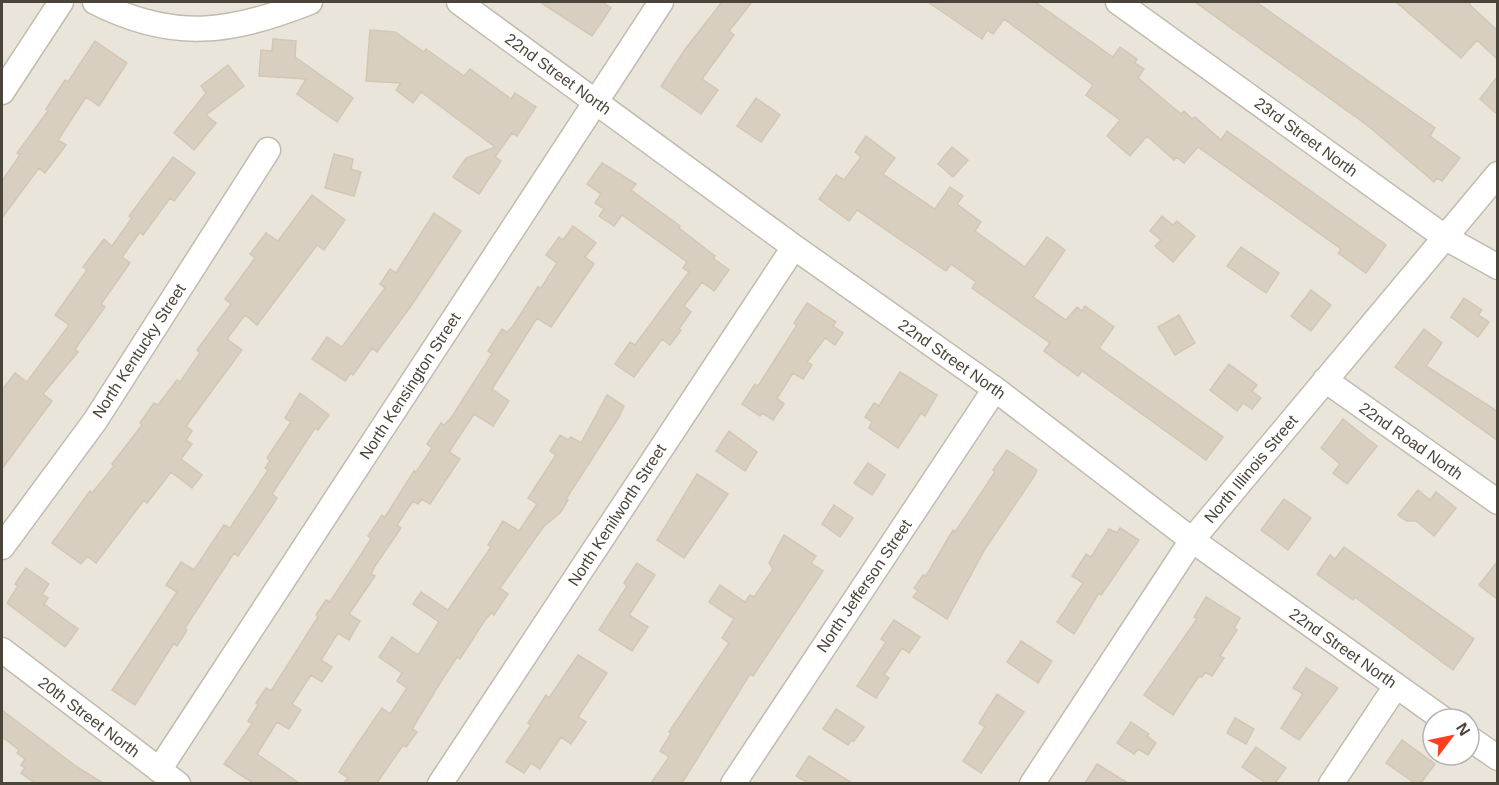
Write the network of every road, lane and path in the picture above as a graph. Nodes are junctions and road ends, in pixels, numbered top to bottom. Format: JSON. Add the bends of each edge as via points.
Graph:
{"nodes":[{"id":1,"x":61,"y":2,"type":"edge"},
{"id":2,"x":95,"y":2,"type":"edge"},
{"id":3,"x":310,"y":2,"type":"edge"},
{"id":4,"x":459,"y":2,"type":"edge"},
{"id":5,"x":661,"y":2,"type":"edge"},
{"id":6,"x":1118,"y":2,"type":"edge"},
{"id":7,"x":2,"y":92,"type":"edge"},
{"id":8,"x":595,"y":102,"type":"junction"},
{"id":9,"x":268,"y":150,"type":"dead end"},
{"id":10,"x":1497,"y":174,"type":"edge"},
{"id":11,"x":1446,"y":238,"type":"junction"},
{"id":12,"x":794,"y":247,"type":"junction"},
{"id":13,"x":1497,"y":267,"type":"edge"},
{"id":14,"x":1325,"y":381,"type":"junction"},
{"id":15,"x":995,"y":389,"type":"junction"},
{"id":16,"x":1497,"y":502,"type":"edge"},
{"id":17,"x":1192,"y":540,"type":"junction"},
{"id":18,"x":2,"y":547,"type":"edge"},
{"id":19,"x":2,"y":650,"type":"edge"},
{"id":20,"x":1396,"y":686,"type":"junction"},
{"id":21,"x":1426,"y":707,"type":"edge"},
{"id":22,"x":1481,"y":747,"type":"edge"},
{"id":23,"x":1497,"y":758,"type":"edge"},
{"id":24,"x":168,"y":777,"type":"edge"},
{"id":25,"x":440,"y":783,"type":"edge"},
{"id":26,"x":733,"y":783,"type":"edge"},
{"id":27,"x":1032,"y":783,"type":"edge"},
{"id":28,"x":1331,"y":783,"type":"edge"}],
"edges":[{"from":1,"to":7,"type":"street"},
{"from":2,"to":3,"type":"street","via":[[154,24],[199,29],[267,19]]},
{"from":4,"to":8,"type":"street","name":"22nd Street North"},
{"from":5,"to":8,"type":"street","name":"North Kensington Street"},
{"from":6,"to":11,"type":"street","name":"23rd Street North"},
{"from":8,"to":12,"type":"street","name":"22nd Street North"},
{"from":8,"to":24,"type":"street","name":"North Kensington Street"},
{"from":9,"to":18,"type":"street","name":"North Kentucky Street","via":[[95,421]]},
{"from":10,"to":11,"type":"street","name":"North Illinois Street"},
{"from":11,"to":13,"type":"street","name":"23rd Street North"},
{"from":11,"to":14,"type":"street","name":"North Illinois Street"},
{"from":12,"to":15,"type":"street","name":"22nd Street North"},
{"from":12,"to":25,"type":"street","name":"North Kenilworth Street"},
{"from":14,"to":16,"type":"street","name":"22nd Road North"},
{"from":14,"to":17,"type":"street","name":"North Illinois Street"},
{"from":15,"to":17,"type":"street","name":"22nd Street North"},
{"from":15,"to":26,"type":"street","name":"North Jefferson Street"},
{"from":17,"to":20,"type":"street","name":"22nd Street North"},
{"from":17,"to":27,"type":"street","name":"North Illinois Street"},
{"from":19,"to":24,"type":"street","name":"20th Street North"},
{"from":20,"to":21,"type":"street","name":"22nd Street North"},
{"from":20,"to":28,"type":"street"},
{"from":22,"to":23,"type":"street"}]}
